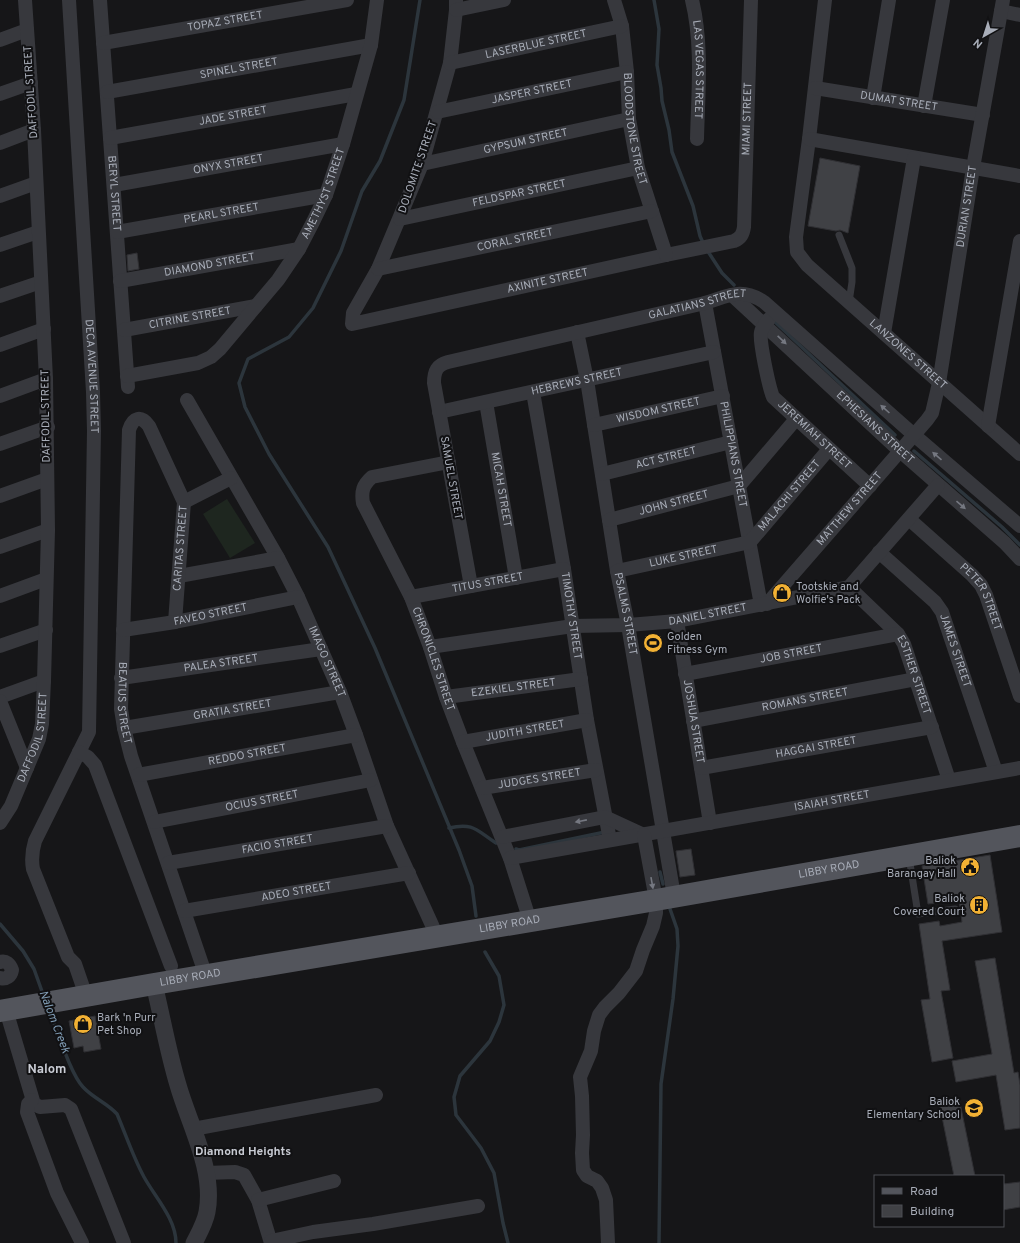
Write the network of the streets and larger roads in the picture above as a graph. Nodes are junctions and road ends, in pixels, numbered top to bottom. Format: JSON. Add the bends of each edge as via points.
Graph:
{"nodes":[{"id":1,"x":25,"y":0,"type":"edge"},
{"id":2,"x":100,"y":0,"type":"edge"},
{"id":3,"x":347,"y":0,"type":"edge"},
{"id":4,"x":376,"y":0,"type":"edge"},
{"id":5,"x":504,"y":0,"type":"edge"},
{"id":6,"x":614,"y":0,"type":"edge"},
{"id":7,"x":692,"y":0,"type":"edge"},
{"id":8,"x":751,"y":0,"type":"edge"},
{"id":9,"x":825,"y":0,"type":"edge"},
{"id":10,"x":889,"y":0,"type":"edge"},
{"id":11,"x":943,"y":0,"type":"edge"},
{"id":12,"x":64,"y":2,"type":"edge"},
{"id":13,"x":456,"y":5,"type":"edge"},
{"id":14,"x":1002,"y":6,"type":"edge"},
{"id":15,"x":1020,"y":15,"type":"edge"},
{"id":16,"x":622,"y":26,"type":"junction"},
{"id":17,"x":27,"y":30,"type":"junction"},
{"id":18,"x":0,"y":40,"type":"edge"},
{"id":19,"x":103,"y":43,"type":"junction"},
{"id":20,"x":371,"y":45,"type":"junction"},
{"id":21,"x":450,"y":63,"type":"junction"},
{"id":22,"x":627,"y":72,"type":"junction"},
{"id":23,"x":31,"y":83,"type":"junction"},
{"id":24,"x":814,"y":88,"type":"junction"},
{"id":25,"x":107,"y":92,"type":"junction"},
{"id":26,"x":0,"y":94,"type":"edge"},
{"id":27,"x":356,"y":94,"type":"junction"},
{"id":28,"x":873,"y":98,"type":"junction"},
{"id":29,"x":924,"y":106,"type":"junction"},
{"id":30,"x":437,"y":112,"type":"junction"},
{"id":31,"x":983,"y":115,"type":"junction"},
{"id":32,"x":629,"y":119,"type":"junction"},
{"id":33,"x":34,"y":130,"type":"junction"},
{"id":34,"x":110,"y":138,"type":"junction"},
{"id":35,"x":809,"y":139,"type":"junction"},
{"id":36,"x":697,"y":140,"type":"dead end"},
{"id":37,"x":0,"y":142,"type":"edge"},
{"id":38,"x":342,"y":144,"type":"junction"},
{"id":39,"x":914,"y":158,"type":"junction"},
{"id":40,"x":422,"y":164,"type":"junction"},
{"id":41,"x":638,"y":168,"type":"junction"},
{"id":42,"x":974,"y":168,"type":"junction"},
{"id":43,"x":1020,"y":176,"type":"edge"},
{"id":44,"x":36,"y":183,"type":"junction"},
{"id":45,"x":114,"y":185,"type":"junction"},
{"id":46,"x":326,"y":195,"type":"junction"},
{"id":47,"x":0,"y":196,"type":"edge"},
{"id":48,"x":652,"y":211,"type":"junction"},
{"id":49,"x":400,"y":219,"type":"junction"},
{"id":50,"x":38,"y":232,"type":"junction"},
{"id":51,"x":117,"y":232,"type":"junction"},
{"id":52,"x":741,"y":236,"type":"joint"},
{"id":53,"x":1020,"y":241,"type":"edge"},
{"id":54,"x":0,"y":245,"type":"edge"},
{"id":55,"x":299,"y":249,"type":"junction"},
{"id":56,"x":666,"y":255,"type":"junction"},
{"id":57,"x":378,"y":269,"type":"junction"},
{"id":58,"x":120,"y":281,"type":"junction"},
{"id":59,"x":41,"y":282,"type":"junction"},
{"id":60,"x":732,"y":295,"type":"junction"},
{"id":61,"x":0,"y":296,"type":"edge"},
{"id":62,"x":705,"y":303,"type":"junction"},
{"id":63,"x":256,"y":306,"type":"junction"},
{"id":64,"x":776,"y":312,"type":"junction"},
{"id":65,"x":352,"y":324,"type":"joint"},
{"id":66,"x":764,"y":324,"type":"junction"},
{"id":67,"x":44,"y":329,"type":"junction"},
{"id":68,"x":124,"y":330,"type":"junction"},
{"id":69,"x":577,"y":332,"type":"junction"},
{"id":70,"x":884,"y":333,"type":"junction"},
{"id":71,"x":0,"y":345,"type":"edge"},
{"id":72,"x":714,"y":352,"type":"junction"},
{"id":73,"x":436,"y":369,"type":"joint"},
{"id":74,"x":46,"y":379,"type":"junction"},
{"id":75,"x":586,"y":380,"type":"junction"},
{"id":76,"x":127,"y":382,"type":"joint"},
{"id":77,"x":939,"y":383,"type":"junction"},
{"id":78,"x":532,"y":392,"type":"junction"},
{"id":79,"x":0,"y":396,"type":"edge"},
{"id":80,"x":723,"y":396,"type":"junction"},
{"id":81,"x":187,"y":400,"type":"dead end"},
{"id":82,"x":486,"y":402,"type":"junction"},
{"id":83,"x":439,"y":412,"type":"junction"},
{"id":84,"x":932,"y":413,"type":"joint"},
{"id":85,"x":136,"y":419,"type":"joint"},
{"id":86,"x":796,"y":419,"type":"junction"},
{"id":87,"x":594,"y":425,"type":"junction"},
{"id":88,"x":988,"y":426,"type":"junction"},
{"id":89,"x":48,"y":427,"type":"junction"},
{"id":90,"x":914,"y":436,"type":"junction"},
{"id":91,"x":731,"y":442,"type":"junction"},
{"id":92,"x":0,"y":444,"type":"edge"},
{"id":93,"x":829,"y":449,"type":"junction"},
{"id":94,"x":900,"y":451,"type":"junction"},
{"id":95,"x":1020,"y":454,"type":"edge"},
{"id":96,"x":448,"y":462,"type":"junction"},
{"id":97,"x":602,"y":474,"type":"junction"},
{"id":98,"x":231,"y":478,"type":"junction"},
{"id":99,"x":47,"y":479,"type":"junction"},
{"id":100,"x":938,"y":485,"type":"junction"},
{"id":101,"x":739,"y":486,"type":"junction"},
{"id":102,"x":870,"y":486,"type":"junction"},
{"id":103,"x":0,"y":496,"type":"edge"},
{"id":104,"x":184,"y":502,"type":"junction"},
{"id":105,"x":909,"y":519,"type":"junction"},
{"id":106,"x":609,"y":520,"type":"junction"},
{"id":107,"x":1020,"y":526,"type":"edge"},
{"id":108,"x":48,"y":530,"type":"junction"},
{"id":109,"x":750,"y":542,"type":"junction"},
{"id":110,"x":0,"y":547,"type":"edge"},
{"id":111,"x":879,"y":552,"type":"junction"},
{"id":112,"x":278,"y":558,"type":"junction"},
{"id":113,"x":1020,"y":559,"type":"edge"},
{"id":114,"x":564,"y":569,"type":"junction"},
{"id":115,"x":617,"y":571,"type":"junction"},
{"id":116,"x":179,"y":576,"type":"junction"},
{"id":117,"x":516,"y":578,"type":"junction"},
{"id":118,"x":46,"y":580,"type":"junction"},
{"id":119,"x":471,"y":586,"type":"junction"},
{"id":120,"x":849,"y":587,"type":"junction"},
{"id":121,"x":0,"y":596,"type":"edge"},
{"id":122,"x":298,"y":597,"type":"junction"},
{"id":123,"x":411,"y":597,"type":"junction"},
{"id":124,"x":764,"y":604,"type":"junction"},
{"id":125,"x":677,"y":621,"type":"junction"},
{"id":126,"x":175,"y":622,"type":"junction"},
{"id":127,"x":628,"y":625,"type":"junction"},
{"id":128,"x":573,"y":626,"type":"junction"},
{"id":129,"x":46,"y":630,"type":"junction"},
{"id":130,"x":123,"y":630,"type":"junction"},
{"id":131,"x":898,"y":634,"type":"junction"},
{"id":132,"x":0,"y":646,"type":"edge"},
{"id":133,"x":430,"y":647,"type":"junction"},
{"id":134,"x":321,"y":649,"type":"junction"},
{"id":135,"x":685,"y":674,"type":"junction"},
{"id":136,"x":121,"y":678,"type":"junction"},
{"id":137,"x":581,"y":679,"type":"junction"},
{"id":138,"x":916,"y":679,"type":"junction"},
{"id":139,"x":44,"y":681,"type":"junction"},
{"id":140,"x":340,"y":692,"type":"junction"},
{"id":141,"x":1020,"y":696,"type":"edge"},
{"id":142,"x":446,"y":697,"type":"junction"},
{"id":143,"x":0,"y":698,"type":"edge"},
{"id":144,"x":0,"y":701,"type":"edge"},
{"id":145,"x":587,"y":720,"type":"junction"},
{"id":146,"x":693,"y":721,"type":"junction"},
{"id":147,"x":932,"y":727,"type":"junction"},
{"id":148,"x":124,"y":728,"type":"junction"},
{"id":149,"x":356,"y":735,"type":"junction"},
{"id":150,"x":463,"y":742,"type":"junction"},
{"id":151,"x":79,"y":752,"type":"junction"},
{"id":152,"x":26,"y":768,"type":"junction"},
{"id":153,"x":701,"y":768,"type":"junction"},
{"id":154,"x":1020,"y":768,"type":"edge"},
{"id":155,"x":596,"y":770,"type":"junction"},
{"id":156,"x":996,"y":772,"type":"junction"},
{"id":157,"x":138,"y":775,"type":"junction"},
{"id":158,"x":371,"y":780,"type":"junction"},
{"id":159,"x":950,"y":780,"type":"junction"},
{"id":160,"x":482,"y":788,"type":"junction"},
{"id":161,"x":606,"y":817,"type":"junction"},
{"id":162,"x":0,"y":822,"type":"edge"},
{"id":163,"x":154,"y":822,"type":"junction"},
{"id":164,"x":710,"y":823,"type":"junction"},
{"id":165,"x":387,"y":826,"type":"junction"},
{"id":166,"x":662,"y":831,"type":"junction"},
{"id":167,"x":644,"y":834,"type":"junction"},
{"id":168,"x":1020,"y":836,"type":"edge"},
{"id":169,"x":502,"y":837,"type":"junction"},
{"id":170,"x":610,"y":840,"type":"junction"},
{"id":171,"x":510,"y":858,"type":"junction"},
{"id":172,"x":168,"y":863,"type":"junction"},
{"id":173,"x":409,"y":873,"type":"junction"},
{"id":174,"x":665,"y":898,"type":"junction"},
{"id":175,"x":184,"y":911,"type":"junction"},
{"id":176,"x":530,"y":921,"type":"junction"},
{"id":177,"x":437,"y":936,"type":"junction"},
{"id":178,"x":0,"y":962,"type":"edge"},
{"id":179,"x":170,"y":966,"type":"dead end"},
{"id":180,"x":206,"y":976,"type":"junction"},
{"id":181,"x":0,"y":978,"type":"edge"},
{"id":182,"x":154,"y":984,"type":"junction"},
{"id":183,"x":83,"y":996,"type":"junction"},
{"id":184,"x":9,"y":1010,"type":"edge"},
{"id":185,"x":376,"y":1095,"type":"dead end"},
{"id":186,"x":32,"y":1100,"type":"junction"},
{"id":187,"x":193,"y":1129,"type":"junction"},
{"id":188,"x":206,"y":1173,"type":"junction"},
{"id":189,"x":334,"y":1181,"type":"dead end"},
{"id":190,"x":258,"y":1200,"type":"junction"},
{"id":191,"x":478,"y":1206,"type":"dead end"},
{"id":192,"x":271,"y":1242,"type":"edge"},
{"id":193,"x":82,"y":1243,"type":"edge"},
{"id":194,"x":124,"y":1243,"type":"edge"},
{"id":195,"x":194,"y":1243,"type":"edge"},
{"id":196,"x":608,"y":1243,"type":"edge"}],
"edges":[{"from":1,"to":17,"type":"street","name":"DAFFODIL STREET"},
{"from":2,"to":19,"type":"street","name":"BERYL STREET"},
{"from":3,"to":19,"type":"street","name":"TOPAZ STREET"},
{"from":4,"to":20,"type":"street","name":"AMETHYST STREET"},
{"from":5,"to":13,"type":"street"},
{"from":6,"to":16,"type":"street","name":"BLOODSTONE STREET"},
{"from":7,"to":36,"type":"street","name":"LAS VEGAS STREET","via":[[698,46]]},
{"from":8,"to":52,"type":"street","name":"MIAMI STREET","via":[[744,227]]},
{"from":9,"to":24,"type":"street"},
{"from":10,"to":28,"type":"street"},
{"from":11,"to":29,"type":"street"},
{"from":12,"to":151,"type":"street","name":"DECA AVENUE STREET","via":[[89,421],[86,639]]},
{"from":13,"to":21,"type":"street","name":"DOLOMITE STREET"},
{"from":14,"to":15,"type":"street"},
{"from":14,"to":31,"type":"street","name":"DURIAN STREET"},
{"from":16,"to":21,"type":"street","name":"LASERBLUE STREET"},
{"from":16,"to":22,"type":"street","name":"BLOODSTONE STREET"},
{"from":17,"to":18,"type":"street"},
{"from":17,"to":23,"type":"street","name":"DAFFODIL STREET"},
{"from":19,"to":25,"type":"street","name":"BERYL STREET"},
{"from":20,"to":25,"type":"street","name":"SPINEL STREET"},
{"from":20,"to":27,"type":"street","name":"AMETHYST STREET"},
{"from":21,"to":30,"type":"street","name":"DOLOMITE STREET"},
{"from":22,"to":30,"type":"street","name":"JASPER STREET"},
{"from":22,"to":32,"type":"street","name":"BLOODSTONE STREET"},
{"from":23,"to":26,"type":"street"},
{"from":23,"to":33,"type":"street","name":"DAFFODIL STREET"},
{"from":24,"to":28,"type":"street","name":"DUMAT STREET"},
{"from":24,"to":35,"type":"street"},
{"from":25,"to":34,"type":"street","name":"BERYL STREET"},
{"from":27,"to":34,"type":"street","name":"JADE STREET"},
{"from":27,"to":38,"type":"street","name":"AMETHYST STREET"},
{"from":28,"to":29,"type":"street","name":"DUMAT STREET"},
{"from":29,"to":31,"type":"street","name":"DUMAT STREET"},
{"from":30,"to":40,"type":"street","name":"DOLOMITE STREET"},
{"from":31,"to":42,"type":"street","name":"DURIAN STREET"},
{"from":32,"to":40,"type":"street","name":"GYPSUM STREET"},
{"from":32,"to":41,"type":"street","name":"BLOODSTONE STREET"},
{"from":33,"to":37,"type":"street"},
{"from":33,"to":44,"type":"street","name":"DAFFODIL STREET"},
{"from":34,"to":45,"type":"street","name":"BERYL STREET"},
{"from":35,"to":39,"type":"street"},
{"from":35,"to":70,"type":"street","name":"LANZONES STREET","via":[[796,237],[797,252],[807,265]]},
{"from":38,"to":45,"type":"street","name":"ONYX STREET"},
{"from":38,"to":46,"type":"street","name":"AMETHYST STREET"},
{"from":39,"to":42,"type":"street"},
{"from":39,"to":70,"type":"street"},
{"from":40,"to":49,"type":"street","name":"DOLOMITE STREET"},
{"from":41,"to":48,"type":"street","name":"BLOODSTONE STREET"},
{"from":41,"to":49,"type":"street","name":"FELDSPAR STREET"},
{"from":42,"to":43,"type":"street"},
{"from":42,"to":77,"type":"street","name":"DURIAN STREET"},
{"from":44,"to":47,"type":"street"},
{"from":44,"to":50,"type":"street","name":"DAFFODIL STREET"},
{"from":45,"to":51,"type":"street","name":"BERYL STREET"},
{"from":46,"to":51,"type":"street","name":"PEARL STREET"},
{"from":46,"to":55,"type":"street","name":"AMETHYST STREET"},
{"from":48,"to":56,"type":"street","name":"BLOODSTONE STREET"},
{"from":48,"to":57,"type":"street","name":"CORAL STREET"},
{"from":49,"to":57,"type":"street","name":"DOLOMITE STREET"},
{"from":50,"to":54,"type":"street"},
{"from":50,"to":59,"type":"street","name":"DAFFODIL STREET"},
{"from":51,"to":58,"type":"street","name":"BERYL STREET"},
{"from":52,"to":56,"type":"street","name":"AXINITE STREET","via":[[734,241]]},
{"from":53,"to":88,"type":"street"},
{"from":55,"to":58,"type":"street","name":"DIAMOND STREET"},
{"from":55,"to":63,"type":"street","name":"AMETHYST STREET"},
{"from":56,"to":65,"type":"street","name":"AXINITE STREET"},
{"from":57,"to":65,"type":"street","name":"DOLOMITE STREET","via":[[353,312]]},
{"from":58,"to":68,"type":"street","name":"BERYL STREET"},
{"from":59,"to":61,"type":"street"},
{"from":59,"to":67,"type":"street","name":"DAFFODIL STREET"},
{"from":60,"to":62,"type":"street","name":"GALATIANS STREET"},
{"from":60,"to":64,"type":"street","name":"GALATIANS STREET","via":[[750,294]]},
{"from":60,"to":66,"type":"street","name":"EPHESIANS STREET"},
{"from":62,"to":69,"type":"street","name":"GALATIANS STREET"},
{"from":62,"to":72,"type":"street","name":"PHILIPPIANS STREET"},
{"from":63,"to":68,"type":"street","name":"CITRINE STREET"},
{"from":63,"to":76,"type":"street","name":"AMETHYST STREET","via":[[211,357],[198,363]]},
{"from":64,"to":66,"type":"street"},
{"from":90,"to":64,"type":"street","name":"GALATIANS STREET","one_way":true},
{"from":66,"to":86,"type":"street","name":"JEREMIAH STREET","via":[[761,339],[770,391],[777,402]]},
{"from":66,"to":94,"type":"street","name":"EPHESIANS STREET","one_way":true},
{"from":67,"to":71,"type":"street"},
{"from":67,"to":74,"type":"street","name":"DAFFODIL STREET"},
{"from":68,"to":76,"type":"street","name":"BERYL STREET"},
{"from":69,"to":73,"type":"street","name":"GALATIANS STREET","via":[[443,363]]},
{"from":69,"to":75,"type":"street","name":"PSALMS STREET"},
{"from":70,"to":77,"type":"street","name":"LANZONES STREET"},
{"from":72,"to":75,"type":"street","name":"HEBREWS STREET"},
{"from":72,"to":80,"type":"street","name":"PHILIPPIANS STREET"},
{"from":73,"to":83,"type":"street","name":"SAMUEL STREET","via":[[434,382]]},
{"from":74,"to":79,"type":"street"},
{"from":74,"to":89,"type":"street","name":"DAFFODIL STREET"},
{"from":75,"to":78,"type":"street","name":"HEBREWS STREET"},
{"from":75,"to":87,"type":"street","name":"PSALMS STREET"},
{"from":77,"to":84,"type":"street","name":"DURIAN STREET"},
{"from":77,"to":88,"type":"street","name":"LANZONES STREET"},
{"from":78,"to":82,"type":"street","name":"HEBREWS STREET"},
{"from":78,"to":114,"type":"street","name":"TIMOTHY STREET"},
{"from":80,"to":87,"type":"street","name":"WISDOM STREET"},
{"from":80,"to":91,"type":"street","name":"PHILIPPIANS STREET"},
{"from":81,"to":98,"type":"street","name":"IMAGO STREET"},
{"from":82,"to":83,"type":"street","name":"HEBREWS STREET"},
{"from":82,"to":117,"type":"street","name":"MICAH STREET"},
{"from":83,"to":96,"type":"street","name":"SAMUEL STREET"},
{"from":84,"to":90,"type":"street","name":"MATTHEW STREET"},
{"from":85,"to":104,"type":"street","name":"CARITAS STREET","via":[[143,420],[149,426]]},
{"from":85,"to":130,"type":"street","name":"BEATUS STREET","via":[[129,430]]},
{"from":86,"to":93,"type":"street","name":"JEREMIAH STREET"},
{"from":86,"to":101,"type":"street"},
{"from":87,"to":97,"type":"street","name":"PSALMS STREET"},
{"from":88,"to":95,"type":"street","name":"LANZONES STREET"},
{"from":89,"to":92,"type":"street"},
{"from":89,"to":99,"type":"street","name":"DAFFODIL STREET"},
{"from":90,"to":94,"type":"street","name":"MATTHEW STREET"},
{"from":107,"to":90,"type":"street","name":"GALATIANS STREET","one_way":true},
{"from":91,"to":97,"type":"street","name":"ACT STREET"},
{"from":91,"to":101,"type":"street","name":"PHILIPPIANS STREET"},
{"from":93,"to":102,"type":"street","name":"JEREMIAH STREET"},
{"from":93,"to":109,"type":"street","name":"MALACHI STREET"},
{"from":94,"to":100,"type":"street","name":"EPHESIANS STREET"},
{"from":94,"to":102,"type":"street","name":"MATTHEW STREET"},
{"from":96,"to":119,"type":"street","name":"SAMUEL STREET"},
{"from":96,"to":123,"type":"street","name":"CHRONICLES STREET","via":[[372,477],[362,493],[366,509]]},
{"from":97,"to":106,"type":"street","name":"PSALMS STREET"},
{"from":98,"to":104,"type":"street"},
{"from":98,"to":112,"type":"street","name":"IMAGO STREET"},
{"from":99,"to":103,"type":"street"},
{"from":99,"to":108,"type":"street","name":"DAFFODIL STREET"},
{"from":100,"to":105,"type":"street"},
{"from":100,"to":113,"type":"street","name":"EPHESIANS STREET","one_way":true},
{"from":101,"to":106,"type":"street","name":"JOHN STREET"},
{"from":101,"to":109,"type":"street","name":"PHILIPPIANS STREET"},
{"from":102,"to":124,"type":"street","name":"MATTHEW STREET"},
{"from":104,"to":116,"type":"street","name":"CARITAS STREET"},
{"from":105,"to":111,"type":"street"},
{"from":105,"to":141,"type":"street","name":"PETER STREET","via":[[980,584]]},
{"from":106,"to":115,"type":"street","name":"PSALMS STREET"},
{"from":108,"to":110,"type":"street"},
{"from":108,"to":118,"type":"street","name":"DAFFODIL STREET"},
{"from":109,"to":115,"type":"street","name":"LUKE STREET"},
{"from":109,"to":124,"type":"street","name":"PHILIPPIANS STREET"},
{"from":111,"to":120,"type":"street"},
{"from":111,"to":156,"type":"street","name":"JAMES STREET","via":[[936,602],[942,612]]},
{"from":112,"to":116,"type":"street"},
{"from":112,"to":122,"type":"street","name":"IMAGO STREET"},
{"from":114,"to":117,"type":"street","name":"TITUS STREET"},
{"from":114,"to":128,"type":"street","name":"TIMOTHY STREET"},
{"from":115,"to":127,"type":"street","name":"PSALMS STREET"},
{"from":116,"to":126,"type":"street","name":"CARITAS STREET"},
{"from":117,"to":119,"type":"street","name":"TITUS STREET"},
{"from":118,"to":121,"type":"street"},
{"from":118,"to":129,"type":"street","name":"DAFFODIL STREET"},
{"from":119,"to":123,"type":"street","name":"TITUS STREET"},
{"from":120,"to":124,"type":"street","name":"DANIEL STREET"},
{"from":120,"to":131,"type":"street","name":"ESTHER STREET"},
{"from":122,"to":126,"type":"street","name":"FAVEO STREET"},
{"from":122,"to":134,"type":"street","name":"IMAGO STREET"},
{"from":123,"to":133,"type":"street","name":"CHRONICLES STREET"},
{"from":124,"to":125,"type":"street","name":"DANIEL STREET"},
{"from":125,"to":127,"type":"street","name":"DANIEL STREET"},
{"from":125,"to":135,"type":"street","name":"JOSHUA STREET"},
{"from":126,"to":130,"type":"street","name":"FAVEO STREET"},
{"from":127,"to":128,"type":"street","name":"DANIEL STREET"},
{"from":127,"to":166,"type":"street","name":"PSALMS STREET"},
{"from":128,"to":133,"type":"street","name":"DANIEL STREET"},
{"from":128,"to":137,"type":"street","name":"TIMOTHY STREET"},
{"from":129,"to":132,"type":"street"},
{"from":129,"to":139,"type":"street","name":"DAFFODIL STREET"},
{"from":130,"to":136,"type":"street","name":"BEATUS STREET"},
{"from":131,"to":135,"type":"street","name":"JOB STREET"},
{"from":131,"to":138,"type":"street","name":"ESTHER STREET","via":[[908,651]]},
{"from":133,"to":142,"type":"street","name":"CHRONICLES STREET"},
{"from":134,"to":136,"type":"street","name":"PALEA STREET"},
{"from":134,"to":140,"type":"street","name":"IMAGO STREET"},
{"from":135,"to":146,"type":"street","name":"JOSHUA STREET"},
{"from":136,"to":148,"type":"street","name":"BEATUS STREET"},
{"from":137,"to":142,"type":"street","name":"EZEKIEL STREET"},
{"from":137,"to":145,"type":"street","name":"TIMOTHY STREET"},
{"from":138,"to":146,"type":"street","name":"ROMANS STREET"},
{"from":138,"to":147,"type":"street","name":"ESTHER STREET"},
{"from":139,"to":143,"type":"street"},
{"from":139,"to":152,"type":"street","name":"DAFFODIL STREET","via":[[42,724]]},
{"from":140,"to":148,"type":"street","name":"GRATIA STREET"},
{"from":140,"to":149,"type":"street","name":"IMAGO STREET"},
{"from":142,"to":150,"type":"street","name":"CHRONICLES STREET"},
{"from":144,"to":152,"type":"street"},
{"from":145,"to":150,"type":"street","name":"JUDITH STREET"},
{"from":145,"to":155,"type":"street","name":"TIMOTHY STREET"},
{"from":146,"to":153,"type":"street","name":"JOSHUA STREET"},
{"from":147,"to":153,"type":"street","name":"HAGGAI STREET"},
{"from":147,"to":159,"type":"street","name":"ESTHER STREET"},
{"from":148,"to":157,"type":"street","name":"BEATUS STREET"},
{"from":149,"to":157,"type":"street","name":"REDDO STREET"},
{"from":149,"to":158,"type":"street","name":"IMAGO STREET"},
{"from":150,"to":160,"type":"street","name":"CHRONICLES STREET"},
{"from":151,"to":179,"type":"street","via":[[88,757],[95,766]]},
{"from":151,"to":183,"type":"street","name":"DECA AVENUE STREET","via":[[35,841],[32,855],[33,869],[68,957],[75,964]]},
{"from":152,"to":162,"type":"street","name":"DAFFODIL STREET","via":[[11,806]]},
{"from":153,"to":164,"type":"street","name":"JOSHUA STREET"},
{"from":154,"to":156,"type":"street","name":"ISAIAH STREET"},
{"from":155,"to":160,"type":"street","name":"JUDGES STREET"},
{"from":155,"to":161,"type":"street","name":"TIMOTHY STREET"},
{"from":156,"to":159,"type":"street","name":"ISAIAH STREET"},
{"from":157,"to":163,"type":"street","name":"BEATUS STREET"},
{"from":158,"to":163,"type":"street","name":"OCIUS STREET"},
{"from":158,"to":165,"type":"street","name":"IMAGO STREET"},
{"from":159,"to":164,"type":"street","name":"ISAIAH STREET"},
{"from":160,"to":169,"type":"street","name":"CHRONICLES STREET"},
{"from":161,"to":167,"type":"street"},
{"from":161,"to":169,"type":"street","one_way":true},
{"from":161,"to":170,"type":"street","name":"TIMOTHY STREET"},
{"from":163,"to":172,"type":"street","name":"BEATUS STREET"},
{"from":164,"to":166,"type":"street","name":"ISAIAH STREET"},
{"from":165,"to":172,"type":"street","name":"FACIO STREET"},
{"from":165,"to":173,"type":"street","name":"IMAGO STREET"},
{"from":166,"to":167,"type":"street","name":"ISAIAH STREET"},
{"from":166,"to":174,"type":"street","name":"PSALMS STREET"},
{"from":167,"to":170,"type":"street","name":"ISAIAH STREET"},
{"from":167,"to":174,"type":"street","one_way":true},
{"from":168,"to":174,"type":"main road","name":"LIBBY ROAD"},
{"from":169,"to":171,"type":"street","name":"CHRONICLES STREET"},
{"from":170,"to":171,"type":"street","name":"ISAIAH STREET"},
{"from":171,"to":176,"type":"street","name":"CHRONICLES STREET"},
{"from":172,"to":175,"type":"street","name":"BEATUS STREET"},
{"from":173,"to":175,"type":"street","name":"ADEO STREET"},
{"from":173,"to":177,"type":"street","name":"IMAGO STREET"},
{"from":174,"to":176,"type":"main road","name":"LIBBY ROAD"},
{"from":174,"to":196,"type":"street","via":[[656,913],[654,926],[636,971],[601,1012],[594,1031],[591,1051],[580,1077],[584,1136],[583,1170],[602,1188],[606,1200]]},
{"from":175,"to":180,"type":"street","name":"BEATUS STREET"},
{"from":176,"to":177,"type":"main road","name":"LIBBY ROAD"},
{"from":177,"to":180,"type":"main road","name":"LIBBY ROAD"},
{"from":178,"to":181,"type":"street","via":[[9,963],[12,970],[6,978]]},
{"from":180,"to":182,"type":"main road","name":"LIBBY ROAD"},
{"from":182,"to":183,"type":"main road","name":"LIBBY ROAD"},
{"from":182,"to":187,"type":"street","via":[[177,1085]]},
{"from":183,"to":184,"type":"main road","name":"LIBBY ROAD"},
{"from":184,"to":186,"type":"street"},
{"from":185,"to":187,"type":"street"},
{"from":186,"to":193,"type":"street","via":[[28,1104],[27,1112],[58,1193]]},
{"from":186,"to":194,"type":"street","via":[[40,1107],[65,1105],[71,1110]]},
{"from":187,"to":188,"type":"street"},
{"from":188,"to":190,"type":"street","via":[[242,1174]]},
{"from":188,"to":195,"type":"street","via":[[209,1200],[207,1213]]},
{"from":189,"to":190,"type":"street"},
{"from":190,"to":192,"type":"street"},
{"from":191,"to":192,"type":"street","via":[[313,1232]]}]}
